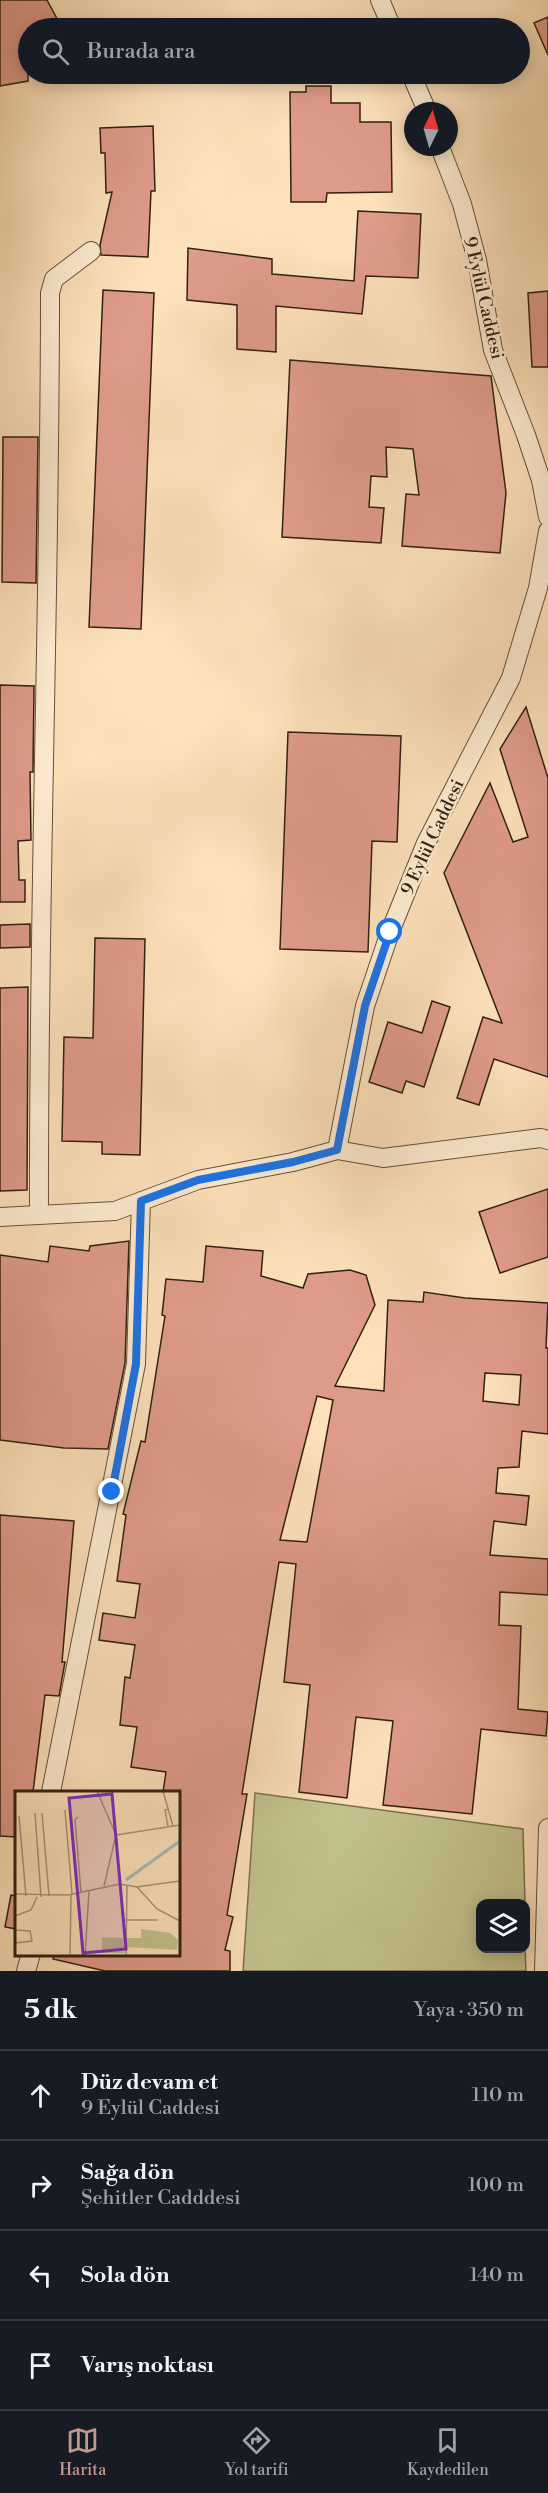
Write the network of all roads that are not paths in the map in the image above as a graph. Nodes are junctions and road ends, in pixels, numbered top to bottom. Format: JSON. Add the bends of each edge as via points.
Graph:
{"nodes":[{"id":1,"x":380,"y":0,"type":"edge"},
{"id":2,"x":388,"y":18,"type":"edge"},
{"id":3,"x":415,"y":84,"type":"edge"},
{"id":4,"x":423,"y":102,"type":"edge"},
{"id":5,"x":443,"y":156,"type":"edge"},
{"id":6,"x":91,"y":251,"type":"dead end"},
{"id":7,"x":548,"y":517,"type":"edge"},
{"id":8,"x":548,"y":531,"type":"edge"},
{"id":9,"x":548,"y":1140,"type":"edge"},
{"id":10,"x":337,"y":1150,"type":"junction"},
{"id":11,"x":141,"y":1201,"type":"junction"},
{"id":12,"x":39,"y":1215,"type":"junction"},
{"id":13,"x":0,"y":1217,"type":"edge"},
{"id":14,"x":51,"y":1791,"type":"edge"},
{"id":15,"x":548,"y":1828,"type":"edge"},
{"id":16,"x":30,"y":1956,"type":"edge"},
{"id":17,"x":26,"y":1971,"type":"edge"},
{"id":18,"x":544,"y":1971,"type":"edge"}],
"edges":[{"from":1,"to":2,"type":"street"},
{"from":3,"to":4,"type":"street"},
{"from":5,"to":7,"type":"street","name":"9 Eylül Caddesi","via":[[477,260],[493,350],[541,480]]},
{"from":6,"to":12,"type":"street","via":[[54,279],[50,293]]},
{"from":8,"to":10,"type":"street","name":"9 Eylül Caddesi","via":[[538,588],[510,678],[426,843],[372,985]]},
{"from":9,"to":10,"type":"street","via":[[383,1158]]},
{"from":10,"to":11,"type":"street","via":[[198,1180]]},
{"from":11,"to":12,"type":"street","via":[[115,1211]]},
{"from":11,"to":14,"type":"street","via":[[136,1364]]},
{"from":12,"to":13,"type":"street"},
{"from":15,"to":18,"type":"street"},
{"from":16,"to":17,"type":"street"}]}
